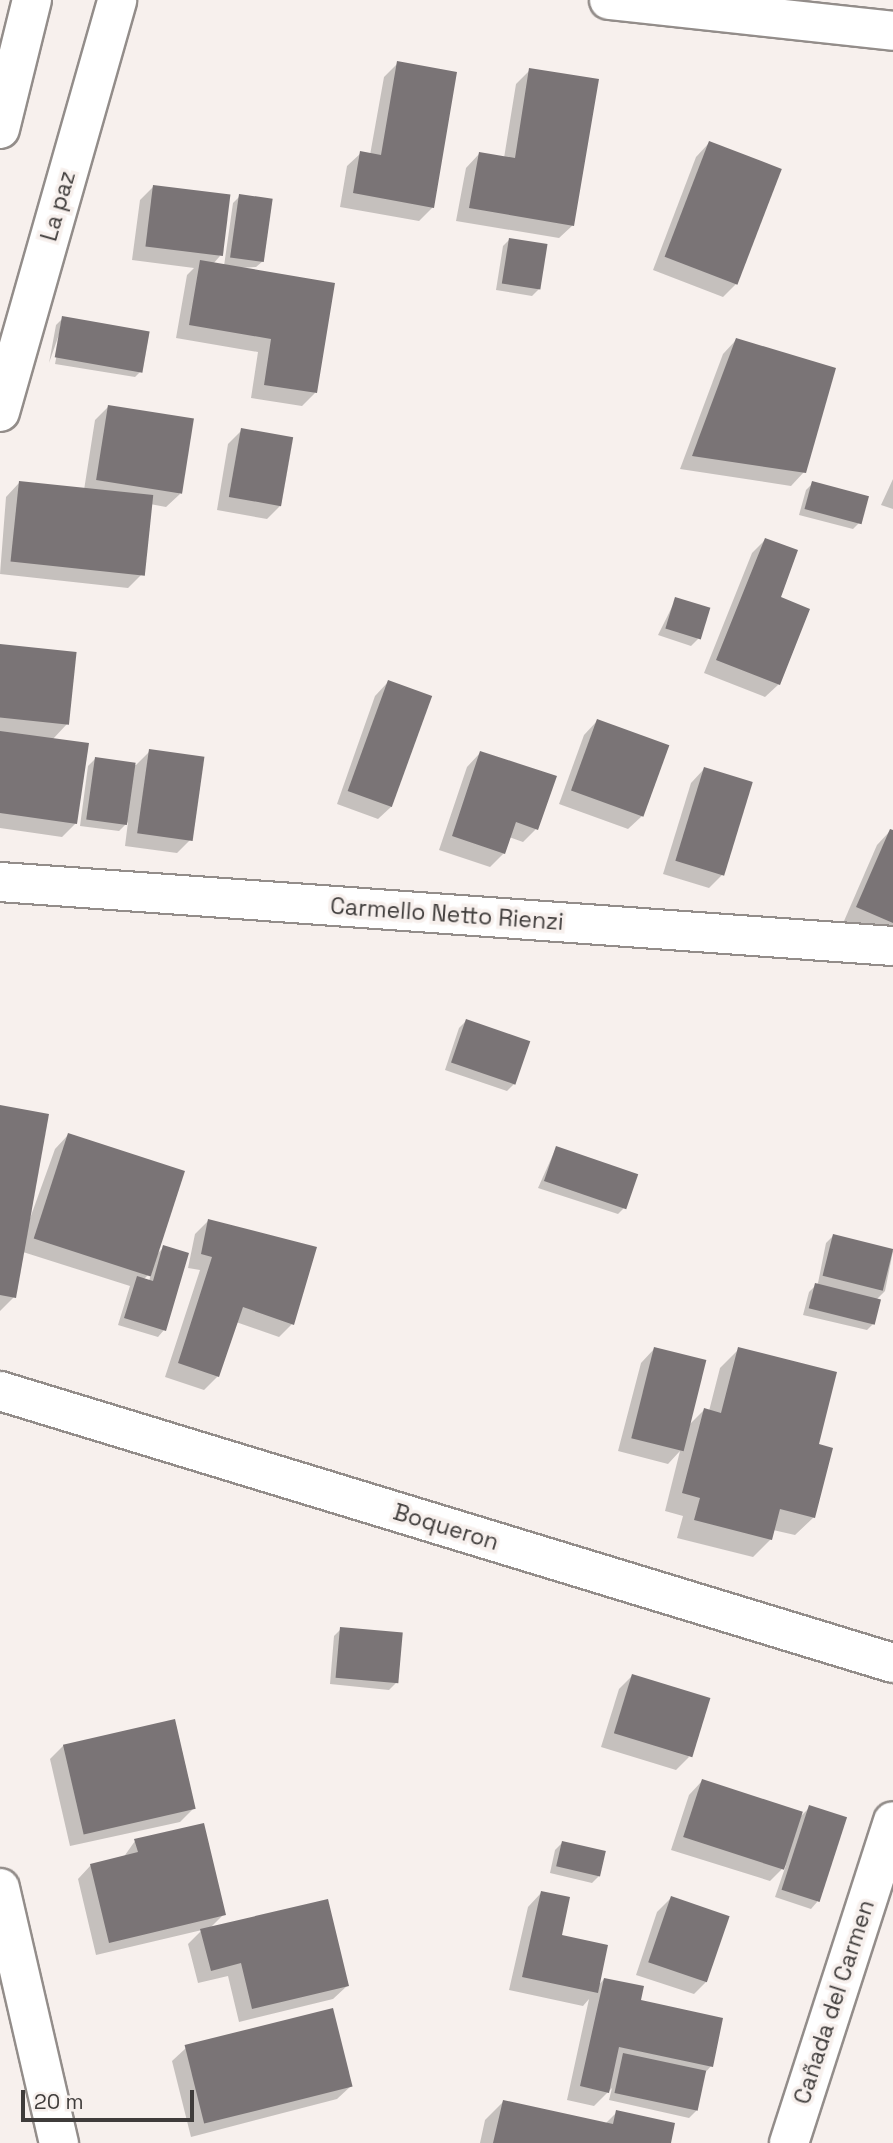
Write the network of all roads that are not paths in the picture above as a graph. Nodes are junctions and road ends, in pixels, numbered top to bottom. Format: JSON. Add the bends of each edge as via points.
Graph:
{"nodes":[{"id":1,"x":32,"y":0,"type":"edge"},
{"id":2,"x":117,"y":0,"type":"edge"},
{"id":3,"x":610,"y":0,"type":"edge"},
{"id":4,"x":893,"y":31,"type":"edge"},
{"id":5,"x":0,"y":129,"type":"edge"},
{"id":6,"x":0,"y":412,"type":"edge"},
{"id":7,"x":0,"y":882,"type":"edge"},
{"id":8,"x":893,"y":946,"type":"edge"},
{"id":9,"x":0,"y":1391,"type":"edge"},
{"id":10,"x":893,"y":1662,"type":"edge"},
{"id":11,"x":893,"y":1821,"type":"edge"},
{"id":12,"x":0,"y":1888,"type":"edge"},
{"id":13,"x":59,"y":2143,"type":"edge"},
{"id":14,"x":789,"y":2143,"type":"edge"}],
"edges":[{"from":1,"to":5,"type":"street"},
{"from":2,"to":6,"type":"street","name":"La paz"},
{"from":3,"to":4,"type":"street"},
{"from":7,"to":8,"type":"street","name":"Carmello Netto Rienzi"},
{"from":9,"to":10,"type":"street","name":"Boqueron"},
{"from":11,"to":14,"type":"street","name":"Cañada del Carmen"},
{"from":12,"to":13,"type":"street"}]}
